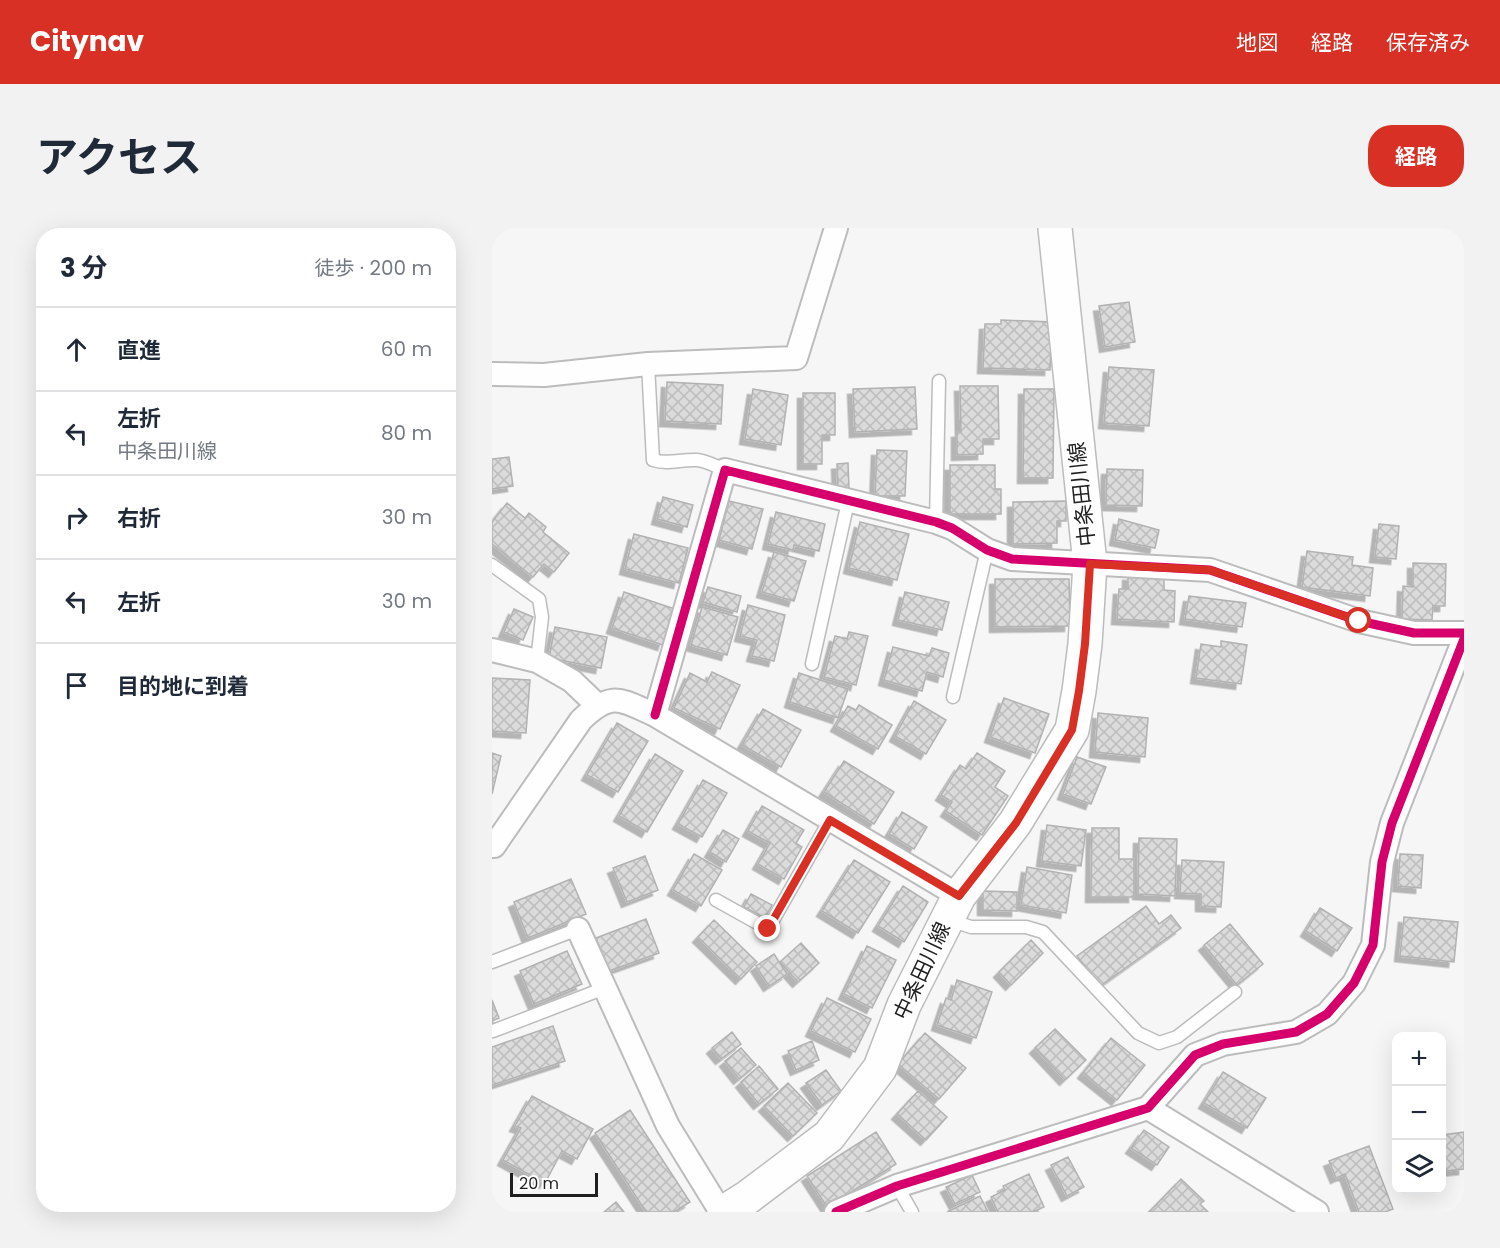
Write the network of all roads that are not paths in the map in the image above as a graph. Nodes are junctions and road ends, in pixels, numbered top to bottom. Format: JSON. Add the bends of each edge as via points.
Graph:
{"nodes":[{"id":1,"x":836,"y":228,"type":"edge"},
{"id":2,"x":1055,"y":228,"type":"edge"},
{"id":3,"x":648,"y":364,"type":"junction"},
{"id":4,"x":492,"y":374,"type":"edge"},
{"id":5,"x":939,"y":381,"type":"dead end"},
{"id":6,"x":724,"y":470,"type":"junction"},
{"id":7,"x":848,"y":502,"type":"junction"},
{"id":8,"x":936,"y":522,"type":"junction"},
{"id":9,"x":987,"y":550,"type":"junction"},
{"id":10,"x":1090,"y":564,"type":"junction"},
{"id":11,"x":492,"y":565,"type":"edge"},
{"id":12,"x":1464,"y":633,"type":"edge"},
{"id":13,"x":1464,"y":639,"type":"edge"},
{"id":14,"x":492,"y":650,"type":"edge"},
{"id":15,"x":537,"y":661,"type":"junction"},
{"id":16,"x":812,"y":664,"type":"dead end"},
{"id":17,"x":953,"y":697,"type":"dead end"},
{"id":18,"x":597,"y":705,"type":"junction"},
{"id":19,"x":655,"y":715,"type":"junction"},
{"id":20,"x":830,"y":820,"type":"junction"},
{"id":21,"x":492,"y":846,"type":"edge"},
{"id":22,"x":716,"y":900,"type":"dead end"},
{"id":23,"x":953,"y":907,"type":"junction"},
{"id":24,"x":578,"y":929,"type":"joint"},
{"id":25,"x":492,"y":962,"type":"edge"},
{"id":26,"x":605,"y":988,"type":"junction"},
{"id":27,"x":1235,"y":992,"type":"dead end"},
{"id":28,"x":493,"y":1031,"type":"edge"},
{"id":29,"x":1148,"y":1107,"type":"junction"},
{"id":30,"x":897,"y":1186,"type":"junction"},
{"id":31,"x":737,"y":1208,"type":"edge"},
{"id":32,"x":836,"y":1212,"type":"edge"},
{"id":33,"x":912,"y":1212,"type":"edge"},
{"id":34,"x":1317,"y":1212,"type":"edge"}],
"edges":[{"from":1,"to":3,"type":"street","via":[[796,358]]},
{"from":2,"to":10,"type":"main road","name":"中条田川線"},
{"from":3,"to":4,"type":"street","via":[[544,375]]},
{"from":3,"to":6,"type":"lane","via":[[653,460],[663,464],[695,460]]},
{"from":5,"to":8,"type":"lane"},
{"from":6,"to":7,"type":"street"},
{"from":6,"to":19,"type":"street"},
{"from":7,"to":8,"type":"street"},
{"from":7,"to":16,"type":"lane"},
{"from":8,"to":9,"type":"street"},
{"from":9,"to":10,"type":"street","via":[[1012,560]]},
{"from":9,"to":17,"type":"lane"},
{"from":10,"to":12,"type":"street","via":[[1210,570],[1359,621],[1414,633]]},
{"from":10,"to":23,"type":"main road","name":"中条田川線","via":[[1085,644],[1072,730],[1016,823]]},
{"from":11,"to":15,"type":"lane","via":[[539,599],[542,617]]},
{"from":13,"to":29,"type":"street","via":[[1392,823],[1382,861],[1373,945],[1354,983],[1327,1014],[1296,1032],[1222,1044],[1195,1055]]},
{"from":14,"to":15,"type":"street"},
{"from":15,"to":18,"type":"street","via":[[572,681]]},
{"from":18,"to":19,"type":"street","via":[[620,699]]},
{"from":18,"to":21,"type":"street","via":[[581,720]]},
{"from":19,"to":20,"type":"street"},
{"from":20,"to":22,"type":"lane","via":[[768,929]]},
{"from":20,"to":23,"type":"street"},
{"from":23,"to":27,"type":"lane","via":[[971,927],[1026,927],[1043,932],[1138,1034],[1159,1043],[1177,1037]]},
{"from":23,"to":31,"type":"main road","name":"中条田川線","via":[[904,1005],[880,1068],[830,1136]]},
{"from":24,"to":25,"type":"lane"},
{"from":24,"to":26,"type":"street"},
{"from":26,"to":28,"type":"lane"},
{"from":26,"to":31,"type":"street","via":[[668,1126]]},
{"from":29,"to":30,"type":"street"},
{"from":29,"to":34,"type":"street"},
{"from":30,"to":32,"type":"street"},
{"from":30,"to":33,"type":"lane"}]}
